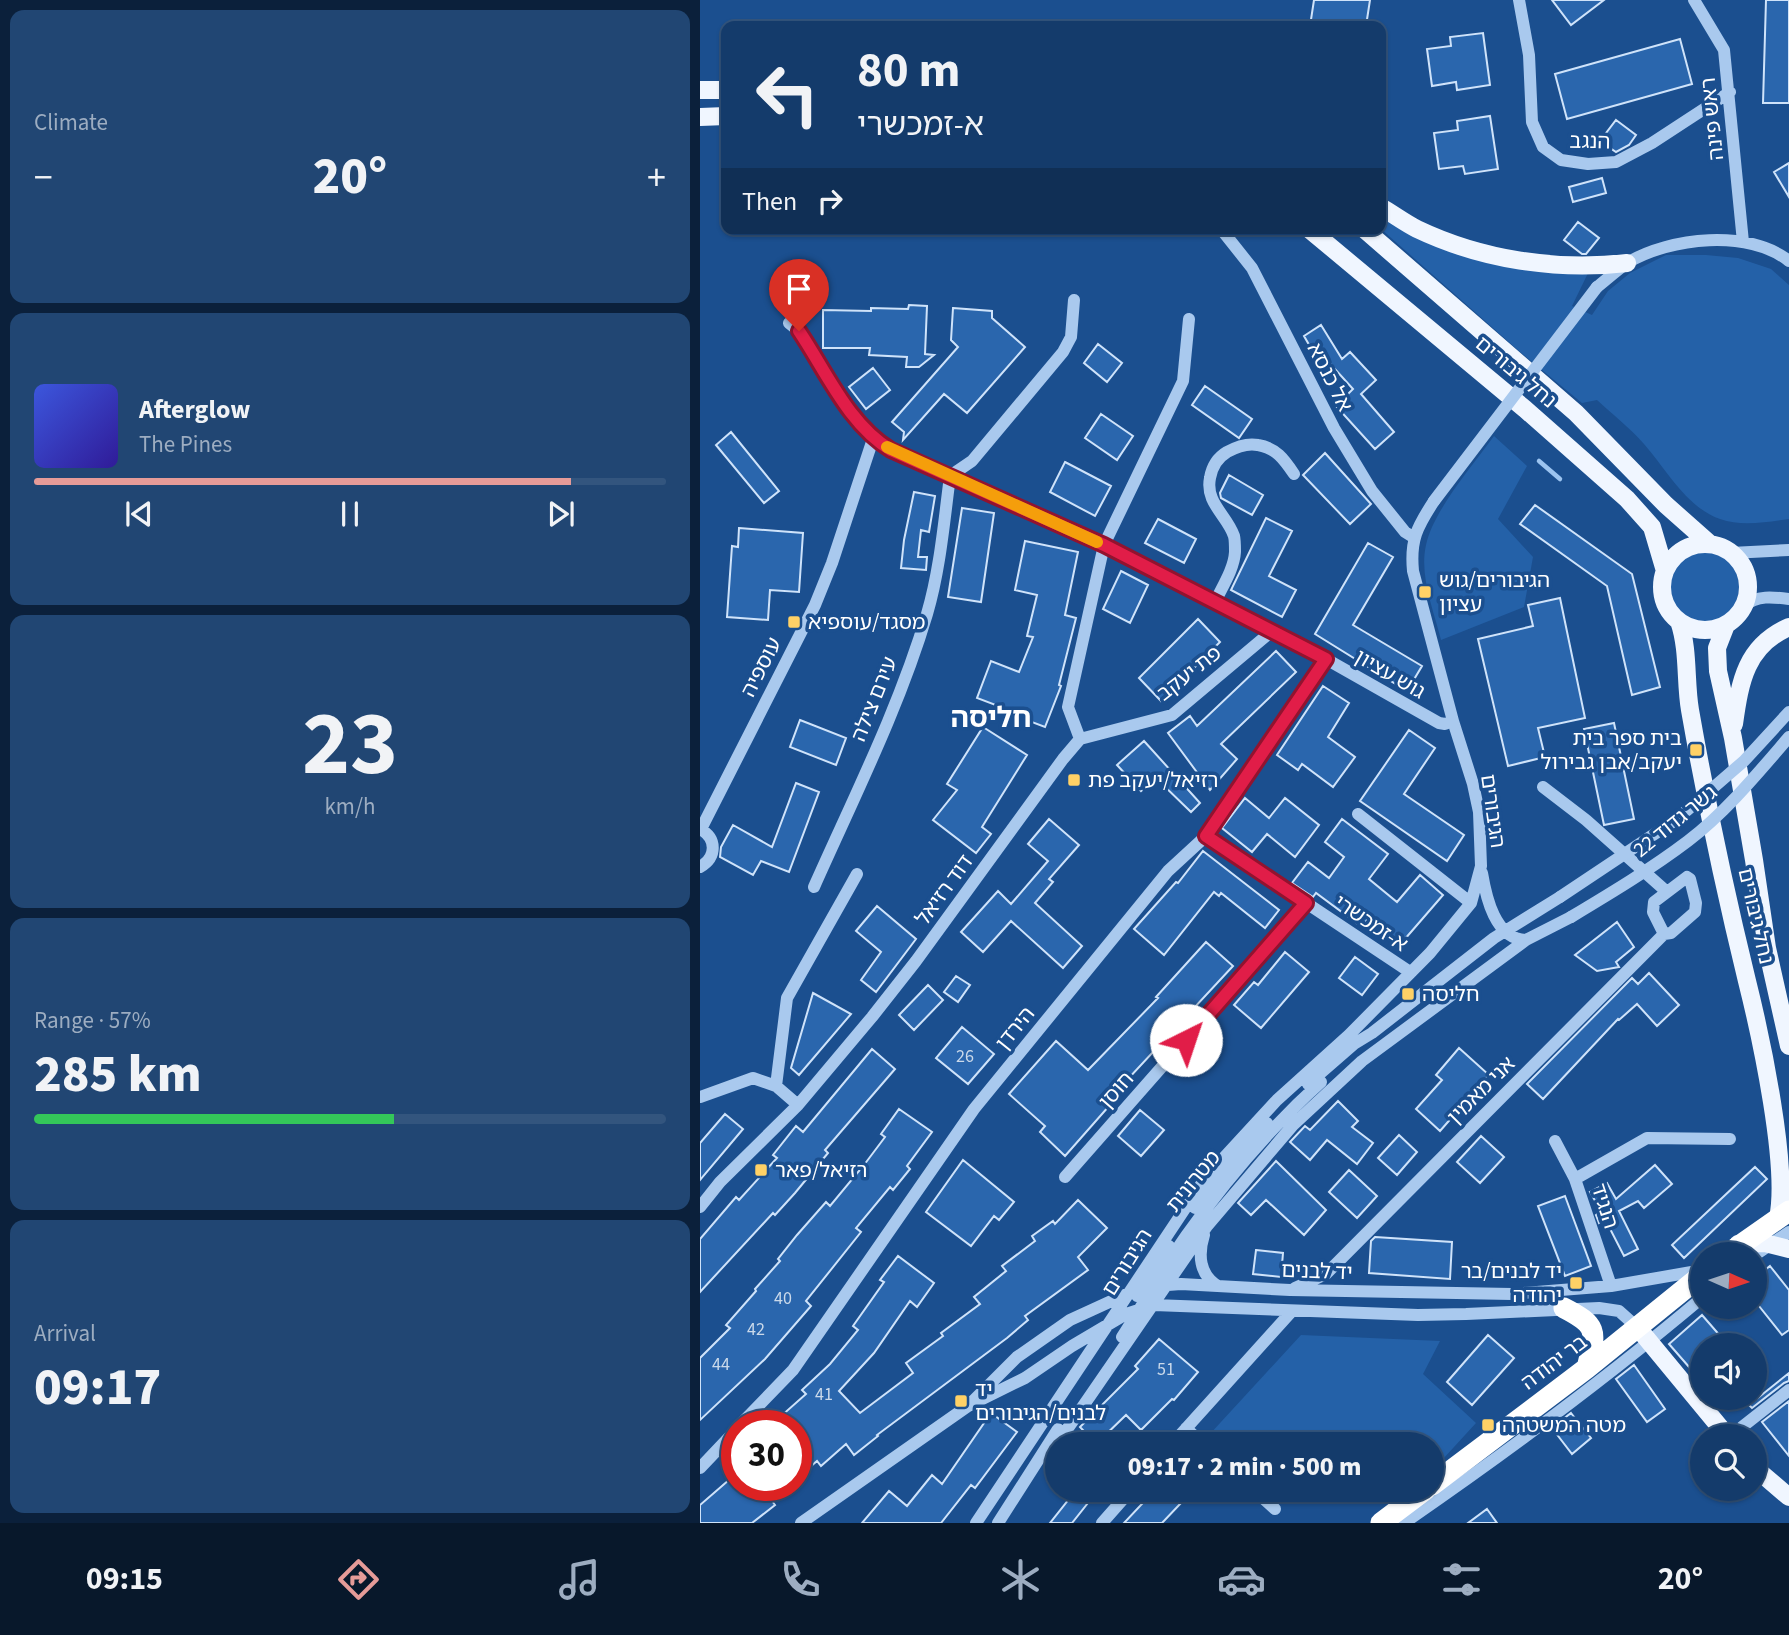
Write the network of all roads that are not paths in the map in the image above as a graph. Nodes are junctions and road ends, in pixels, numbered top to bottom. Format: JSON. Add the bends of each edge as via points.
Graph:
{"nodes":[{"id":1,"x":1519,"y":0,"type":"edge"},
{"id":2,"x":1694,"y":0,"type":"edge"},
{"id":3,"x":700,"y":90,"type":"edge"},
{"id":4,"x":721,"y":90,"type":"edge"},
{"id":5,"x":1730,"y":93,"type":"junction"},
{"id":6,"x":721,"y":116,"type":"edge"},
{"id":7,"x":700,"y":117,"type":"edge"},
{"id":8,"x":1386,"y":209,"type":"edge"},
{"id":9,"x":1225,"y":235,"type":"edge"},
{"id":10,"x":1316,"y":235,"type":"edge"},
{"id":11,"x":1371,"y":235,"type":"edge"},
{"id":12,"x":1743,"y":242,"type":"junction"},
{"id":13,"x":1789,"y":261,"type":"edge"},
{"id":14,"x":1627,"y":263,"type":"junction"},
{"id":15,"x":1074,"y":300,"type":"dead end"},
{"id":16,"x":1189,"y":319,"type":"dead end"},
{"id":17,"x":789,"y":323,"type":"dead end"},
{"id":18,"x":873,"y":439,"type":"junction"},
{"id":19,"x":1294,"y":474,"type":"dead end"},
{"id":20,"x":950,"y":476,"type":"junction"},
{"id":21,"x":1413,"y":537,"type":"junction"},
{"id":22,"x":1710,"y":544,"type":"junction"},
{"id":23,"x":1104,"y":545,"type":"junction"},
{"id":24,"x":1789,"y":550,"type":"edge"},
{"id":25,"x":1731,"y":553,"type":"junction"},
{"id":26,"x":1665,"y":571,"type":"junction"},
{"id":27,"x":1789,"y":599,"type":"edge"},
{"id":28,"x":1215,"y":601,"type":"junction"},
{"id":29,"x":1744,"y":606,"type":"junction"},
{"id":30,"x":1679,"y":621,"type":"junction"},
{"id":31,"x":1726,"y":625,"type":"junction"},
{"id":32,"x":1789,"y":627,"type":"edge"},
{"id":33,"x":1272,"y":631,"type":"junction"},
{"id":34,"x":1326,"y":659,"type":"junction"},
{"id":35,"x":1789,"y":712,"type":"edge"},
{"id":36,"x":1453,"y":721,"type":"junction"},
{"id":37,"x":1789,"y":737,"type":"edge"},
{"id":38,"x":1732,"y":738,"type":"junction"},
{"id":39,"x":1080,"y":739,"type":"junction"},
{"id":40,"x":1544,"y":787,"type":"dead end"},
{"id":41,"x":1358,"y":814,"type":"dead end"},
{"id":42,"x":701,"y":829,"type":"edge"},
{"id":43,"x":1206,"y":836,"type":"junction"},
{"id":44,"x":1481,"y":866,"type":"junction"},
{"id":45,"x":700,"y":867,"type":"edge"},
{"id":46,"x":857,"y":874,"type":"dead end"},
{"id":47,"x":814,"y":887,"type":"dead end"},
{"id":48,"x":1667,"y":892,"type":"junction"},
{"id":49,"x":1306,"y":903,"type":"junction"},
{"id":50,"x":1471,"y":903,"type":"junction"},
{"id":51,"x":1571,"y":917,"type":"joint"},
{"id":52,"x":1505,"y":932,"type":"junction"},
{"id":53,"x":1664,"y":934,"type":"junction"},
{"id":54,"x":1526,"y":940,"type":"junction"},
{"id":55,"x":1410,"y":972,"type":"junction"},
{"id":56,"x":1372,"y":1033,"type":"junction"},
{"id":57,"x":1789,"y":1046,"type":"edge"},
{"id":58,"x":776,"y":1086,"type":"junction"},
{"id":59,"x":700,"y":1097,"type":"edge"},
{"id":60,"x":798,"y":1105,"type":"junction"},
{"id":61,"x":1730,"y":1139,"type":"dead end"},
{"id":62,"x":1555,"y":1142,"type":"dead end"},
{"id":63,"x":1065,"y":1177,"type":"dead end"},
{"id":64,"x":1575,"y":1179,"type":"junction"},
{"id":65,"x":1224,"y":1186,"type":"junction"},
{"id":66,"x":700,"y":1207,"type":"edge"},
{"id":67,"x":1785,"y":1221,"type":"edge"},
{"id":68,"x":1207,"y":1226,"type":"junction"},
{"id":69,"x":1754,"y":1242,"type":"edge"},
{"id":70,"x":1771,"y":1243,"type":"junction"},
{"id":71,"x":1768,"y":1244,"type":"edge"},
{"id":72,"x":1789,"y":1249,"type":"edge"},
{"id":73,"x":1326,"y":1274,"type":"junction"},
{"id":74,"x":1690,"y":1274,"type":"edge"},
{"id":75,"x":1219,"y":1286,"type":"junction"},
{"id":76,"x":1611,"y":1286,"type":"junction"},
{"id":77,"x":1690,"y":1286,"type":"edge"},
{"id":78,"x":1149,"y":1287,"type":"junction"},
{"id":79,"x":1290,"y":1290,"type":"junction"},
{"id":80,"x":1336,"y":1291,"type":"junction"},
{"id":81,"x":1690,"y":1305,"type":"edge"},
{"id":82,"x":1147,"y":1306,"type":"junction"},
{"id":83,"x":1564,"y":1308,"type":"junction"},
{"id":84,"x":1292,"y":1311,"type":"junction"},
{"id":85,"x":1126,"y":1314,"type":"junction"},
{"id":86,"x":1111,"y":1324,"type":"junction"},
{"id":87,"x":1644,"y":1335,"type":"junction"},
{"id":88,"x":1587,"y":1368,"type":"junction"},
{"id":89,"x":1789,"y":1390,"type":"edge"},
{"id":90,"x":968,"y":1406,"type":"junction"},
{"id":91,"x":754,"y":1410,"type":"edge"},
{"id":92,"x":1716,"y":1424,"type":"edge"},
{"id":93,"x":1746,"y":1424,"type":"edge"},
{"id":94,"x":1186,"y":1428,"type":"junction"},
{"id":95,"x":1065,"y":1432,"type":"edge"},
{"id":96,"x":1182,"y":1432,"type":"edge"},
{"id":97,"x":1190,"y":1432,"type":"edge"},
{"id":98,"x":721,"y":1445,"type":"edge"},
{"id":99,"x":1045,"y":1463,"type":"edge"},
{"id":100,"x":700,"y":1468,"type":"edge"},
{"id":101,"x":1444,"y":1476,"type":"edge"},
{"id":102,"x":1767,"y":1478,"type":"edge"},
{"id":103,"x":1789,"y":1497,"type":"edge"},
{"id":104,"x":1121,"y":1502,"type":"edge"},
{"id":105,"x":1267,"y":1502,"type":"edge"},
{"id":106,"x":1409,"y":1502,"type":"edge"},
{"id":107,"x":1275,"y":1509,"type":"dead end"},
{"id":108,"x":801,"y":1523,"type":"edge"},
{"id":109,"x":976,"y":1523,"type":"edge"},
{"id":110,"x":986,"y":1523,"type":"edge"},
{"id":111,"x":998,"y":1523,"type":"edge"},
{"id":112,"x":1007,"y":1523,"type":"edge"},
{"id":113,"x":1102,"y":1523,"type":"edge"},
{"id":114,"x":1381,"y":1523,"type":"edge"},
{"id":115,"x":1404,"y":1523,"type":"edge"}],
"edges":[{"from":1,"to":5,"type":"street","name":"הנגב","via":[[1529,55],[1532,122],[1543,147],[1561,160],[1616,162]]},
{"from":2,"to":5,"type":"street","name":"ראש פינה","via":[[1724,50]]},
{"from":3,"to":4,"type":"main road"},
{"from":5,"to":12,"type":"street","name":"ראש פינה"},
{"from":6,"to":7,"type":"main road"},
{"from":8,"to":14,"type":"main road","via":[[1417,229],[1488,254],[1537,264]]},
{"from":9,"to":21,"type":"street","name":"אל כנסא","via":[[1252,268],[1334,428],[1372,491]]},
{"from":10,"to":26,"type":"main road","name":"נחל גיבורים","via":[[1627,499],[1652,527]]},
{"from":11,"to":22,"type":"main road","name":"נחל גיבורים","via":[[1576,413]]},
{"from":12,"to":13,"type":"street","name":"הגיבורים","via":[[1767,247]]},
{"from":12,"to":14,"type":"street","name":"הגיבורים","via":[[1691,243]]},
{"from":14,"to":21,"type":"street","name":"הגיבורים","bridge":true,"via":[[1597,287],[1434,501]]},
{"from":15,"to":20,"type":"street","via":[[1071,337],[1063,352],[972,461]]},
{"from":16,"to":23,"type":"street","via":[[1183,381]]},
{"from":17,"to":18,"type":"street","name":"גוש עציון"},
{"from":18,"to":20,"type":"street","name":"גוש עציון"},
{"from":18,"to":42,"type":"street","name":"עוספיה","via":[[815,605]]},
{"from":19,"to":28,"type":"street","via":[[1270,447],[1251,444],[1232,449],[1215,463],[1208,487],[1234,536],[1235,554]]},
{"from":20,"to":23,"type":"street","name":"גוש עציון"},
{"from":20,"to":47,"type":"street","name":"עירם צילה","via":[[928,612],[896,702]]},
{"from":21,"to":36,"type":"street","name":"הגיבורים","via":[[1412,571]]},
{"from":22,"to":25,"type":"main road"},
{"from":22,"to":26,"type":"main road","via":[[1687,548]]},
{"from":23,"to":28,"type":"street","name":"גוש עציון"},
{"from":23,"to":39,"type":"street","via":[[1068,707]]},
{"from":24,"to":25,"type":"street"},
{"from":25,"to":29,"type":"main road","via":[[1748,581]]},
{"from":26,"to":30,"type":"main road","via":[[1665,603]]},
{"from":27,"to":29,"type":"street","via":[[1764,597]]},
{"from":28,"to":33,"type":"street","name":"גוש עציון"},
{"from":29,"to":31,"type":"main road"},
{"from":30,"to":31,"type":"main road","via":[[1702,630]]},
{"from":30,"to":67,"type":"main road","name":"נחל גיבורים","via":[[1689,706],[1714,836],[1783,1130],[1788,1178]]},
{"from":31,"to":38,"type":"main road","name":"נחל גיבורים","via":[[1716,659]]},
{"from":32,"to":38,"type":"main road","via":[[1755,651],[1744,674]]},
{"from":33,"to":34,"type":"street","name":"גוש עציון"},
{"from":33,"to":39,"type":"street","name":"פת יעקב","via":[[1172,715]]},
{"from":34,"to":36,"type":"street","name":"גוש עציון","via":[[1439,723]]},
{"from":34,"to":43,"type":"street","name":"הירדן"},
{"from":35,"to":52,"type":"street","name":"מטרונית","bridge":true,"via":[[1744,761],[1677,819]]},
{"from":36,"to":44,"type":"street","name":"הגיבורים","via":[[1479,811]]},
{"from":37,"to":51,"type":"street","name":"גשר גדוד 22","bridge":true,"via":[[1690,839]]},
{"from":38,"to":57,"type":"main road","name":"נחל גיבורים","via":[[1767,948]]},
{"from":39,"to":60,"type":"street","name":"דוד רזיאל","via":[[916,961]]},
{"from":40,"to":48,"type":"street"},
{"from":41,"to":50,"type":"street"},
{"from":42,"to":45,"type":"street","via":[[713,847],[709,860]]},
{"from":43,"to":49,"type":"street","name":"א-זמכשרי"},
{"from":43,"to":91,"type":"street","name":"הירדן","via":[[1168,871],[974,1109],[793,1370]]},
{"from":44,"to":50,"type":"street","name":"הגיבורים"},
{"from":44,"to":52,"type":"street","via":[[1488,900]]},
{"from":46,"to":58,"type":"street","via":[[788,998]]},
{"from":48,"to":53,"type":"street","via":[[1653,908]]},
{"from":48,"to":53,"type":"street","name":"אני מאמין","via":[[1687,877],[1696,908],[1671,933]]},
{"from":49,"to":55,"type":"street","name":"א-זמכשרי"},
{"from":49,"to":63,"type":"street","name":"חוסן"},
{"from":50,"to":55,"type":"street","name":"הגיבורים"},
{"from":51,"to":54,"type":"street","name":"הגיבורים"},
{"from":52,"to":54,"type":"street"},
{"from":52,"to":56,"type":"street","name":"מטרונית"},
{"from":53,"to":73,"type":"street","name":"אני מאמין"},
{"from":54,"to":68,"type":"street","name":"הגיבורים","via":[[1362,1061],[1293,1125]]},
{"from":55,"to":78,"type":"street","name":"הגיבורים","via":[[1277,1100],[1206,1177],[1141,1272]]},
{"from":56,"to":65,"type":"street","name":"מטרונית","via":[[1297,1105]]},
{"from":56,"to":78,"type":"street","name":"מטרונית","via":[[1279,1111],[1206,1192],[1178,1230]]},
{"from":58,"to":59,"type":"street","via":[[753,1078]]},
{"from":58,"to":60,"type":"street"},
{"from":60,"to":66,"type":"street","name":"דוד רזיאל"},
{"from":61,"to":64,"type":"street","via":[[1647,1138]]},
{"from":62,"to":64,"type":"street","name":"הנגיד"},
{"from":64,"to":76,"type":"street","name":"הנגיד"},
{"from":65,"to":68,"type":"street","name":"מטרונית"},
{"from":65,"to":78,"type":"street","name":"מטרונית"},
{"from":67,"to":69,"type":"highway"},
{"from":67,"to":70,"type":"street"},
{"from":68,"to":75,"type":"street","via":[[1201,1262],[1206,1278]]},
{"from":68,"to":78,"type":"street","name":"הגיבורים"},
{"from":70,"to":71,"type":"main road"},
{"from":70,"to":72,"type":"main road"},
{"from":73,"to":79,"type":"street","name":"אני מאמין"},
{"from":73,"to":80,"type":"street","via":[[1326,1285]]},
{"from":74,"to":76,"type":"street","name":"יד לבנים"},
{"from":75,"to":78,"type":"street","name":"יד לבנים"},
{"from":75,"to":79,"type":"street","name":"יד לבנים"},
{"from":76,"to":80,"type":"street","name":"יד לבנים","via":[[1512,1294]]},
{"from":77,"to":87,"type":"highway","name":"בר יהודה"},
{"from":78,"to":82,"type":"street","name":"הגיבורים"},
{"from":78,"to":85,"type":"street","name":"מטרונית"},
{"from":78,"to":86,"type":"street","name":"הגיבורים"},
{"from":78,"to":90,"type":"street","name":"יד לבנים","via":[[1070,1320],[1017,1357]]},
{"from":79,"to":80,"type":"street","name":"יד לבנים"},
{"from":81,"to":87,"type":"street"},
{"from":82,"to":84,"type":"street","name":"יד לבנים"},
{"from":82,"to":85,"type":"street","name":"יד לבנים"},
{"from":82,"to":95,"type":"street","name":"הגיבורים"},
{"from":82,"to":111,"type":"street"},
{"from":83,"to":84,"type":"street","name":"יד לבנים","via":[[1466,1314]]},
{"from":83,"to":87,"type":"street","name":"יד לבנים","via":[[1619,1311]]},
{"from":83,"to":88,"type":"highway","via":[[1591,1326]]},
{"from":84,"to":94,"type":"street"},
{"from":85,"to":86,"type":"street","name":"יד לבנים"},
{"from":85,"to":110,"type":"street","name":"מטרונית"},
{"from":86,"to":90,"type":"street","name":"יד לבנים","via":[[1025,1378]]},
{"from":86,"to":109,"type":"street","name":"הגיבורים"},
{"from":87,"to":88,"type":"highway","name":"בר יהודה"},
{"from":87,"to":92,"type":"main road"},
{"from":87,"to":115,"type":"street","via":[[1501,1455]]},
{"from":88,"to":101,"type":"highway","name":"בר יהודה"},
{"from":89,"to":93,"type":"street"},
{"from":90,"to":108,"type":"street","name":"יד לבנים"},
{"from":94,"to":96,"type":"street"},
{"from":94,"to":97,"type":"street"},
{"from":98,"to":100,"type":"street","name":"הירדן"},
{"from":99,"to":112,"type":"street","name":"הגיבורים"},
{"from":102,"to":103,"type":"main road"},
{"from":104,"to":113,"type":"street"},
{"from":105,"to":107,"type":"street"},
{"from":106,"to":114,"type":"highway"}]}
